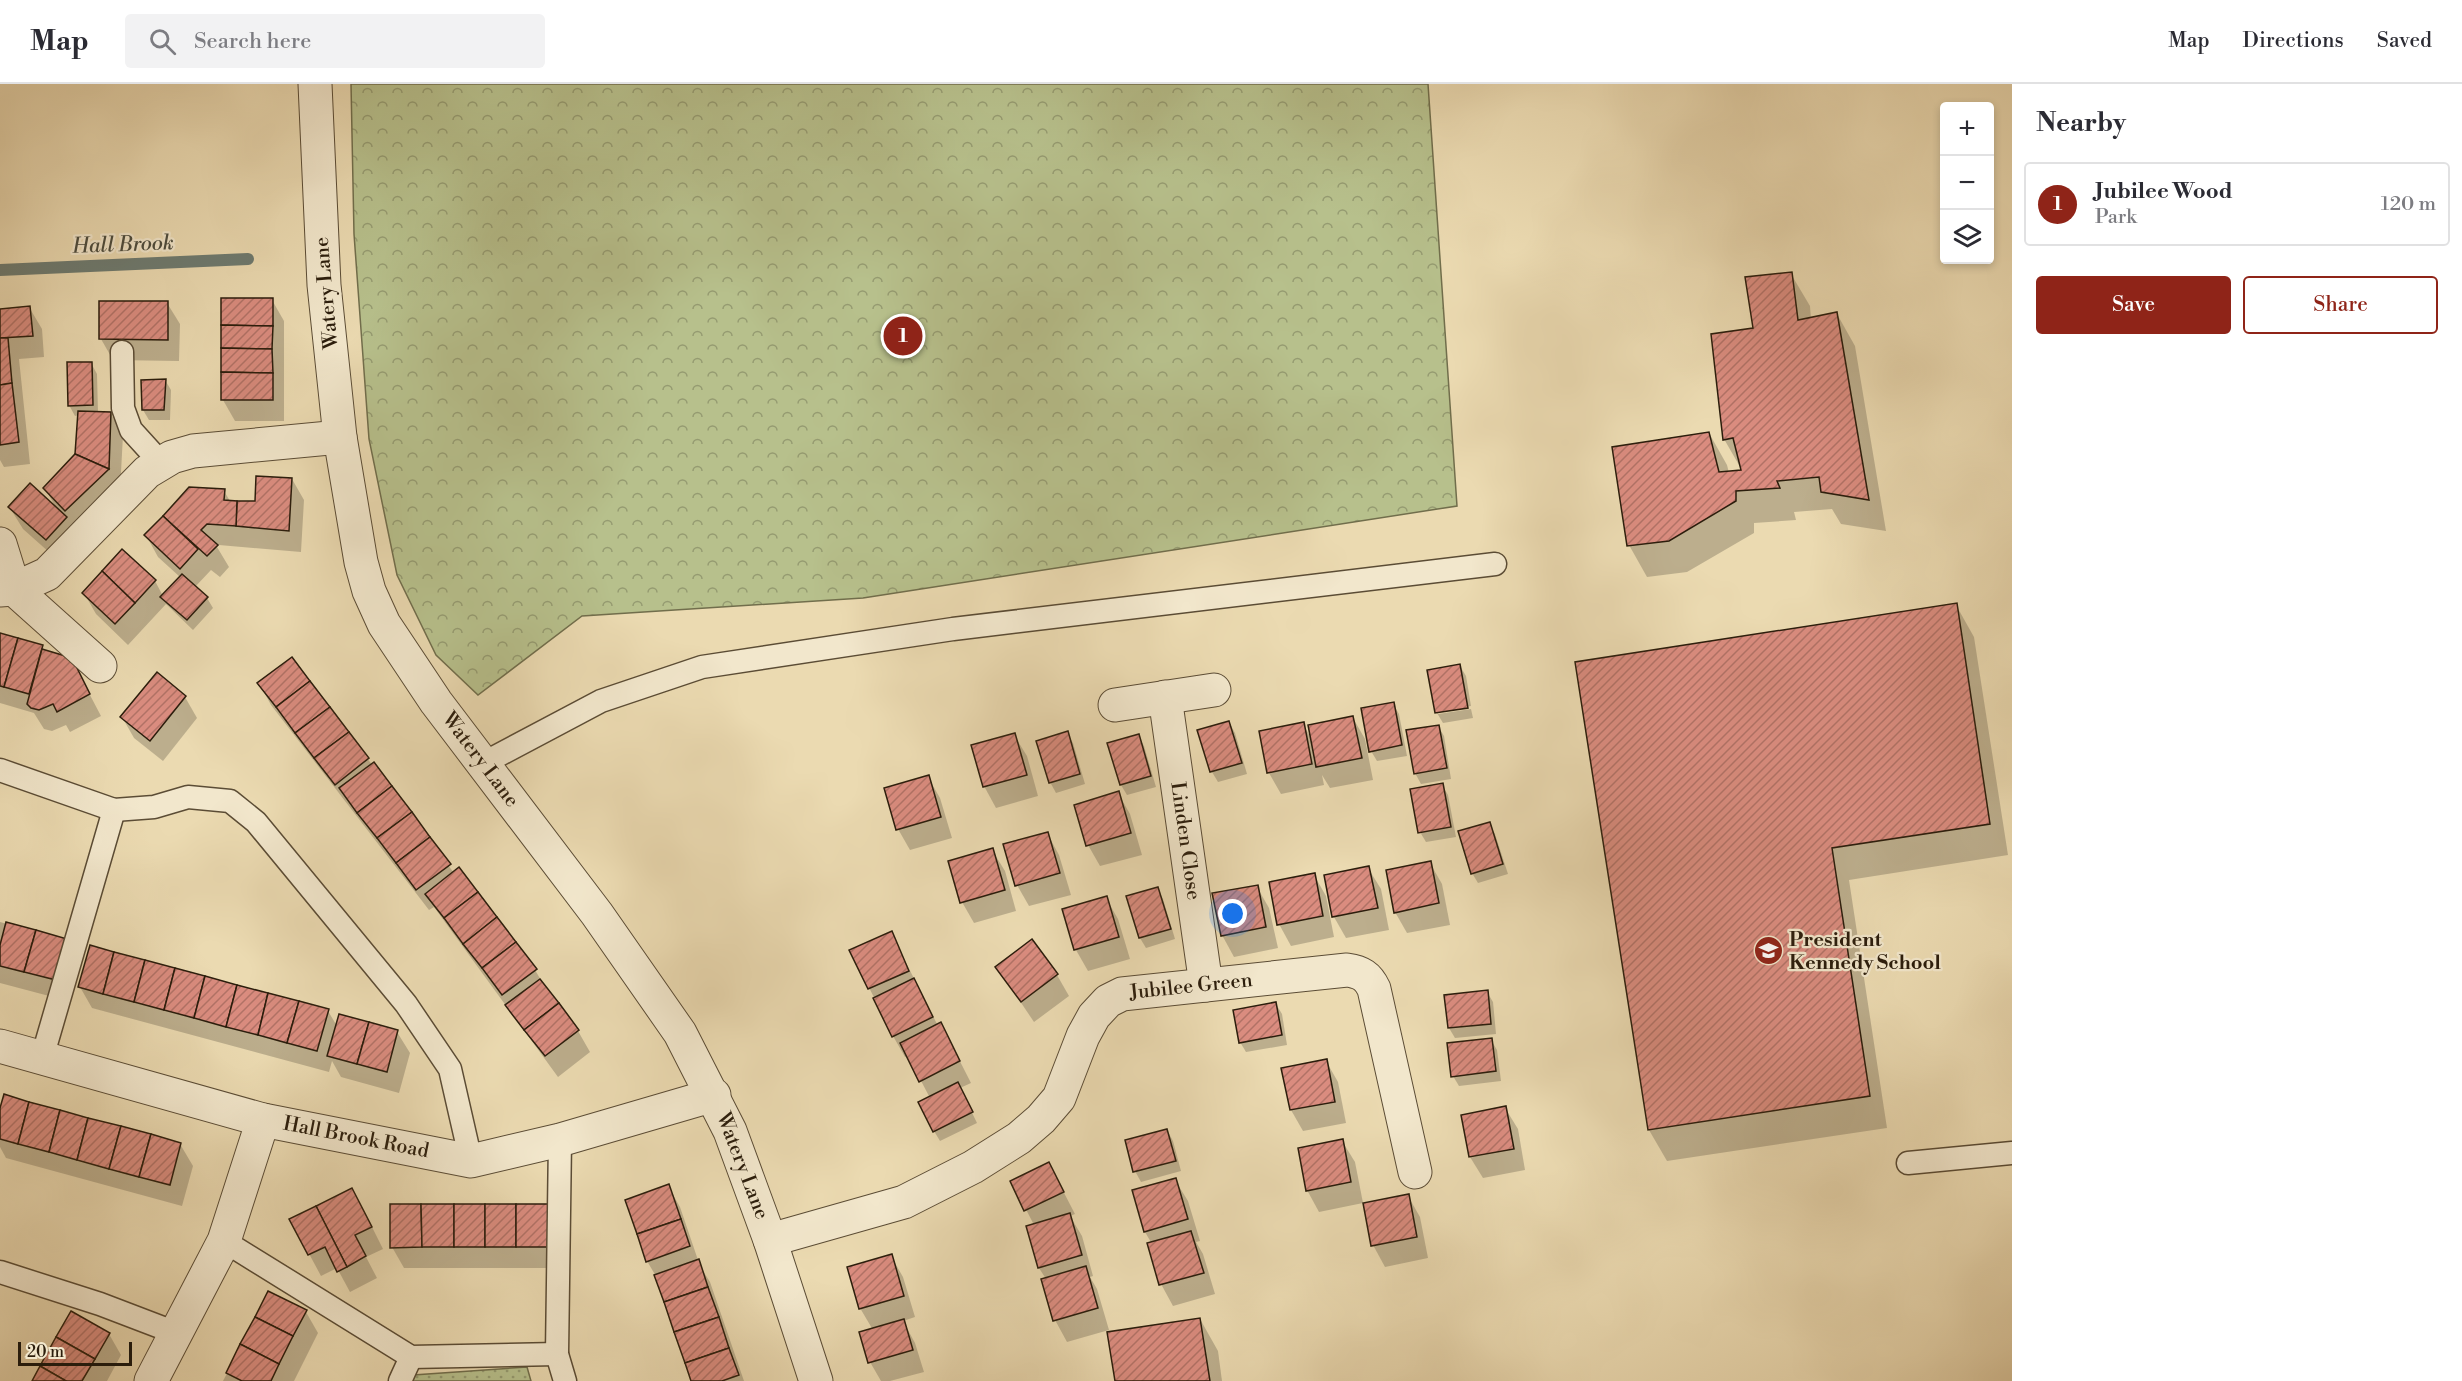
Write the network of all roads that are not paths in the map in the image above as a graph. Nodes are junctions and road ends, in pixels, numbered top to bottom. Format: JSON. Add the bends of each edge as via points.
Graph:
{"nodes":[{"id":1,"x":315,"y":84,"type":"edge"},
{"id":2,"x":122,"y":352,"type":"dead end"},
{"id":3,"x":340,"y":437,"type":"junction"},
{"id":4,"x":161,"y":463,"type":"junction"},
{"id":5,"x":0,"y":544,"type":"edge"},
{"id":6,"x":1495,"y":564,"type":"dead end"},
{"id":7,"x":7,"y":589,"type":"edge"},
{"id":8,"x":100,"y":666,"type":"dead end"},
{"id":9,"x":1214,"y":690,"type":"dead end"},
{"id":10,"x":1165,"y":697,"type":"junction"},
{"id":11,"x":1115,"y":705,"type":"dead end"},
{"id":12,"x":482,"y":764,"type":"junction"},
{"id":13,"x":0,"y":770,"type":"edge"},
{"id":14,"x":114,"y":810,"type":"junction"},
{"id":15,"x":1206,"y":985,"type":"junction"},
{"id":16,"x":0,"y":1046,"type":"edge"},
{"id":17,"x":42,"y":1058,"type":"junction"},
{"id":18,"x":714,"y":1095,"type":"junction"},
{"id":19,"x":263,"y":1120,"type":"junction"},
{"id":20,"x":560,"y":1140,"type":"junction"},
{"id":21,"x":2012,"y":1153,"type":"edge"},
{"id":22,"x":471,"y":1161,"type":"junction"},
{"id":23,"x":1908,"y":1163,"type":"dead end"},
{"id":24,"x":1415,"y":1172,"type":"dead end"},
{"id":25,"x":224,"y":1240,"type":"junction"},
{"id":26,"x":770,"y":1240,"type":"junction"},
{"id":27,"x":0,"y":1272,"type":"edge"},
{"id":28,"x":176,"y":1333,"type":"junction"},
{"id":29,"x":557,"y":1354,"type":"junction"},
{"id":30,"x":411,"y":1357,"type":"junction"},
{"id":31,"x":151,"y":1381,"type":"edge"},
{"id":32,"x":400,"y":1381,"type":"edge"},
{"id":33,"x":564,"y":1381,"type":"edge"},
{"id":34,"x":816,"y":1381,"type":"edge"}],
"edges":[{"from":1,"to":3,"type":"street","name":"Watery Lane","via":[[324,285]]},
{"from":2,"to":4,"type":"lane","via":[[123,408],[131,430]]},
{"from":3,"to":4,"type":"street","via":[[192,451]]},
{"from":3,"to":12,"type":"street","name":"Watery Lane","via":[[369,591],[390,633]]},
{"from":4,"to":7,"type":"street","via":[[147,471],[47,573]]},
{"from":5,"to":7,"type":"street"},
{"from":6,"to":12,"type":"lane","via":[[953,629],[702,667],[601,700]]},
{"from":7,"to":8,"type":"street"},
{"from":9,"to":10,"type":"street"},
{"from":10,"to":11,"type":"street"},
{"from":10,"to":15,"type":"street","name":"Linden Close"},
{"from":12,"to":18,"type":"street","name":"Watery Lane","via":[[597,914],[680,1033]]},
{"from":13,"to":14,"type":"lane"},
{"from":14,"to":17,"type":"lane"},
{"from":14,"to":22,"type":"lane","via":[[154,807],[188,797],[230,801],[256,822],[406,1004],[450,1069]]},
{"from":15,"to":24,"type":"street","name":"Jubilee Green","via":[[1347,970],[1369,979]]},
{"from":15,"to":26,"type":"street","name":"Jubilee Green","via":[[1122,994],[1108,1001],[1083,1036],[1059,1098],[1019,1138],[973,1167],[903,1202]]},
{"from":16,"to":17,"type":"street","name":"Hall Brook Road"},
{"from":17,"to":19,"type":"street","name":"Hall Brook Road"},
{"from":18,"to":20,"type":"street","name":"Hall Brook Road"},
{"from":18,"to":26,"type":"street","name":"Watery Lane"},
{"from":19,"to":22,"type":"street","name":"Hall Brook Road"},
{"from":19,"to":25,"type":"street"},
{"from":20,"to":22,"type":"street","name":"Hall Brook Road"},
{"from":20,"to":29,"type":"lane"},
{"from":21,"to":23,"type":"lane"},
{"from":25,"to":28,"type":"street"},
{"from":25,"to":30,"type":"lane"},
{"from":26,"to":34,"type":"street","name":"Watery Lane"},
{"from":27,"to":28,"type":"lane"},
{"from":28,"to":31,"type":"street"},
{"from":29,"to":30,"type":"lane"},
{"from":29,"to":33,"type":"lane"},
{"from":30,"to":32,"type":"lane"}]}
